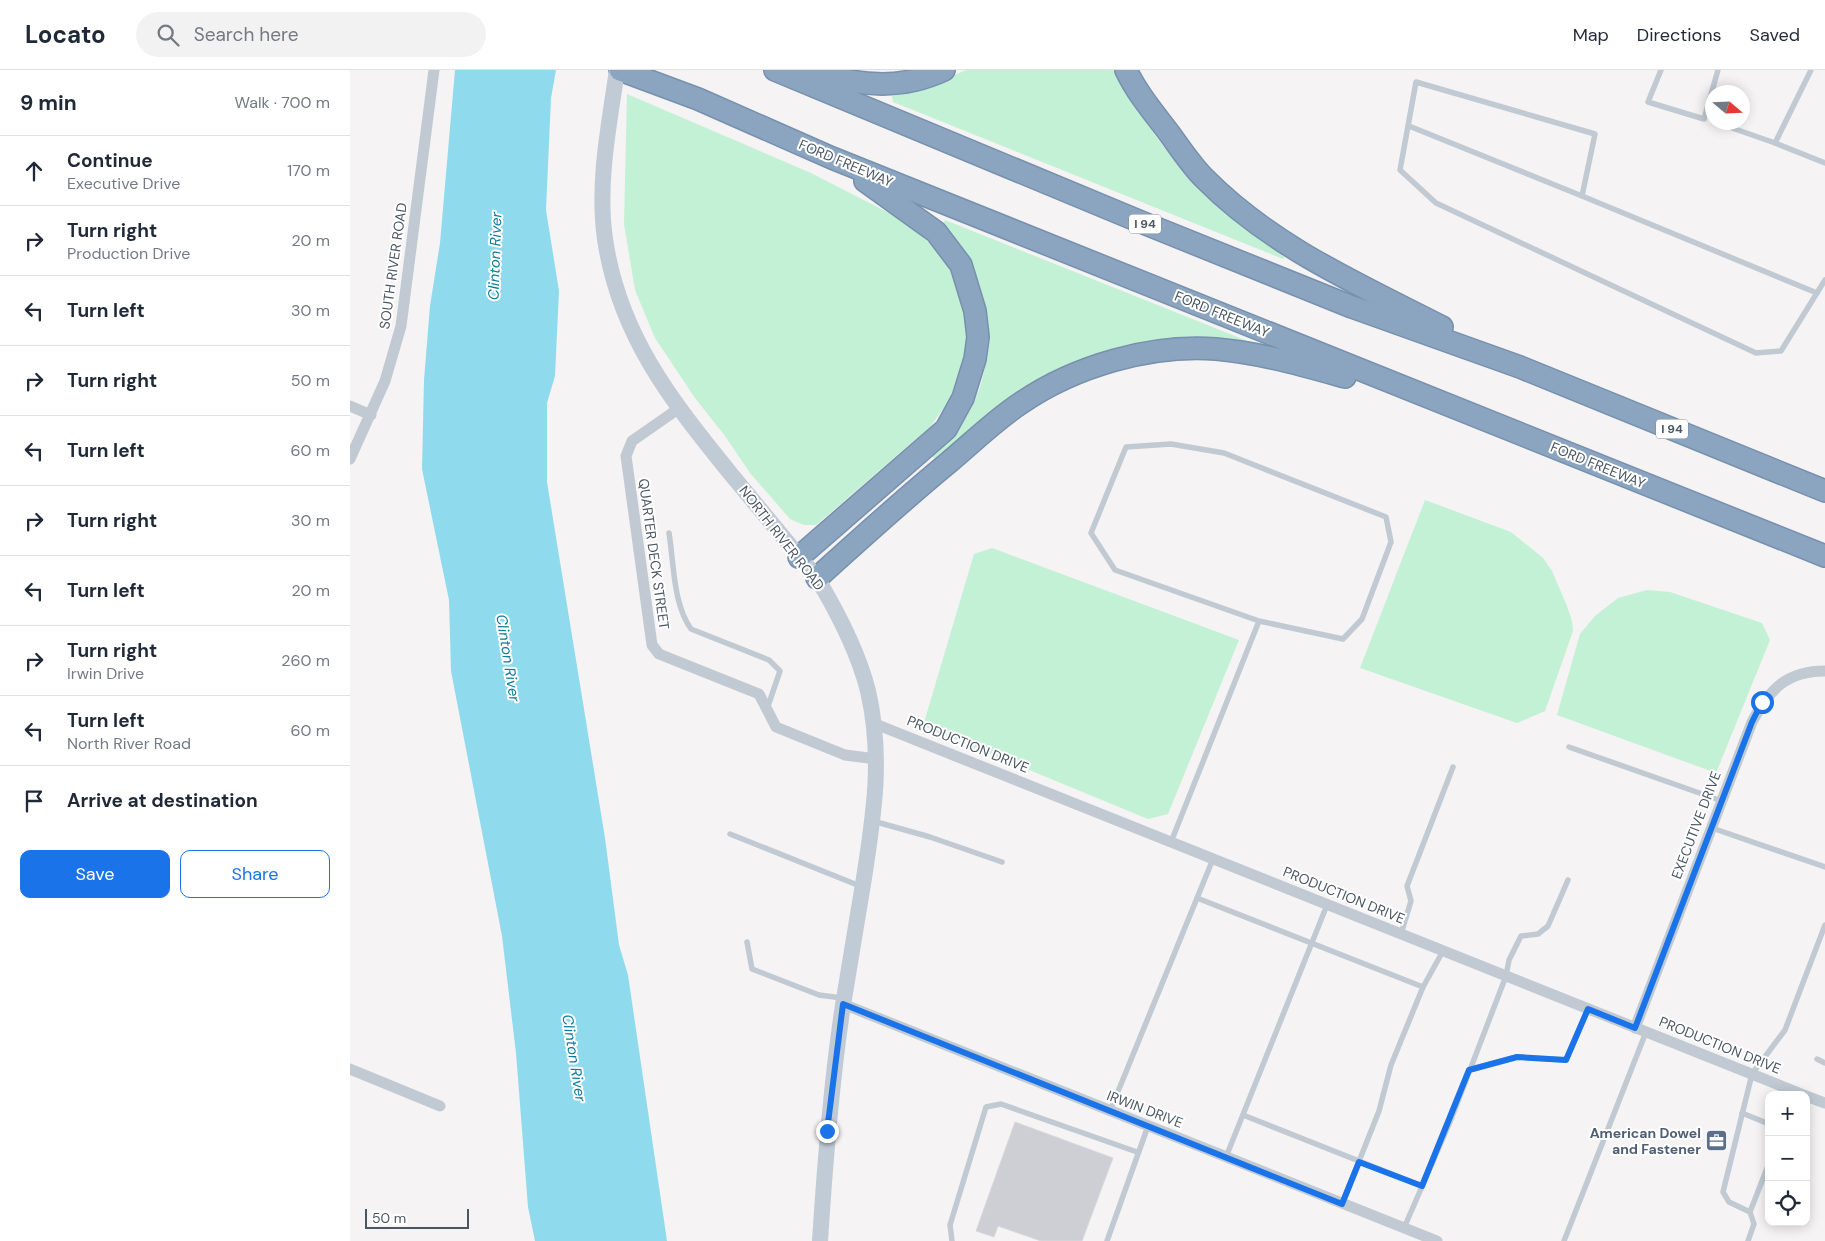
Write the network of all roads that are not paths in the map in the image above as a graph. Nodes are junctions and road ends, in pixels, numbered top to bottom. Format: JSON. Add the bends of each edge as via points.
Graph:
{"nodes":[{"id":1,"x":434,"y":70,"type":"edge"},
{"id":2,"x":619,"y":70,"type":"edge"},
{"id":3,"x":776,"y":70,"type":"edge"},
{"id":4,"x":798,"y":70,"type":"edge"},
{"id":5,"x":944,"y":70,"type":"edge"},
{"id":6,"x":1126,"y":70,"type":"edge"},
{"id":7,"x":1661,"y":70,"type":"edge"},
{"id":8,"x":1718,"y":70,"type":"edge"},
{"id":9,"x":1811,"y":70,"type":"edge"},
{"id":10,"x":1704,"y":119,"type":"joint"},
{"id":11,"x":1409,"y":126,"type":"junction"},
{"id":12,"x":1737,"y":130,"type":"edge"},
{"id":13,"x":1775,"y":143,"type":"junction"},
{"id":14,"x":832,"y":158,"type":"junction"},
{"id":15,"x":1825,"y":163,"type":"edge"},
{"id":16,"x":1582,"y":196,"type":"junction"},
{"id":17,"x":1825,"y":280,"type":"edge"},
{"id":18,"x":1817,"y":293,"type":"junction"},
{"id":19,"x":1520,"y":367,"type":"junction"},
{"id":20,"x":350,"y":406,"type":"edge"},
{"id":21,"x":1456,"y":408,"type":"junction"},
{"id":22,"x":678,"y":409,"type":"junction"},
{"id":23,"x":371,"y":415,"type":"junction"},
{"id":24,"x":350,"y":459,"type":"edge"},
{"id":25,"x":1825,"y":491,"type":"edge"},
{"id":26,"x":669,"y":533,"type":"dead end"},
{"id":27,"x":799,"y":556,"type":"junction"},
{"id":28,"x":1825,"y":556,"type":"edge"},
{"id":29,"x":817,"y":578,"type":"junction"},
{"id":30,"x":1260,"y":621,"type":"junction"},
{"id":31,"x":1825,"y":671,"type":"edge"},
{"id":32,"x":767,"y":709,"type":"junction"},
{"id":33,"x":874,"y":723,"type":"junction"},
{"id":34,"x":1569,"y":746,"type":"dead end"},
{"id":35,"x":876,"y":759,"type":"junction"},
{"id":36,"x":1453,"y":767,"type":"dead end"},
{"id":37,"x":1722,"y":801,"type":"junction"},
{"id":38,"x":873,"y":821,"type":"junction"},
{"id":39,"x":1712,"y":828,"type":"junction"},
{"id":40,"x":730,"y":834,"type":"dead end"},
{"id":41,"x":1171,"y":842,"type":"junction"},
{"id":42,"x":1213,"y":859,"type":"junction"},
{"id":43,"x":1002,"y":862,"type":"dead end"},
{"id":44,"x":1825,"y":867,"type":"edge"},
{"id":45,"x":1568,"y":880,"type":"dead end"},
{"id":46,"x":862,"y":886,"type":"junction"},
{"id":47,"x":1197,"y":898,"type":"junction"},
{"id":48,"x":1327,"y":905,"type":"junction"},
{"id":49,"x":1825,"y":924,"type":"edge"},
{"id":50,"x":1401,"y":934,"type":"junction"},
{"id":51,"x":747,"y":942,"type":"dead end"},
{"id":52,"x":1311,"y":944,"type":"junction"},
{"id":53,"x":1443,"y":951,"type":"junction"},
{"id":54,"x":1506,"y":976,"type":"junction"},
{"id":55,"x":1423,"y":987,"type":"junction"},
{"id":56,"x":844,"y":1001,"type":"junction"},
{"id":57,"x":1588,"y":1009,"type":"junction"},
{"id":58,"x":1640,"y":1030,"type":"junction"},
{"id":59,"x":1817,"y":1059,"type":"dead end"},
{"id":60,"x":1825,"y":1063,"type":"edge"},
{"id":61,"x":350,"y":1069,"type":"edge"},
{"id":62,"x":1469,"y":1070,"type":"junction"},
{"id":63,"x":1752,"y":1074,"type":"junction"},
{"id":64,"x":1794,"y":1091,"type":"edge"},
{"id":65,"x":1810,"y":1097,"type":"edge"},
{"id":66,"x":1825,"y":1103,"type":"edge"},
{"id":67,"x":440,"y":1106,"type":"dead end"},
{"id":68,"x":1110,"y":1111,"type":"junction"},
{"id":69,"x":1742,"y":1113,"type":"junction"},
{"id":70,"x":1243,"y":1115,"type":"junction"},
{"id":71,"x":1765,"y":1122,"type":"edge"},
{"id":72,"x":1148,"y":1126,"type":"junction"},
{"id":73,"x":1137,"y":1152,"type":"junction"},
{"id":74,"x":1226,"y":1157,"type":"junction"},
{"id":75,"x":1359,"y":1162,"type":"junction"},
{"id":76,"x":1765,"y":1173,"type":"edge"},
{"id":77,"x":1422,"y":1186,"type":"junction"},
{"id":78,"x":1342,"y":1204,"type":"junction"},
{"id":79,"x":1750,"y":1212,"type":"junction"},
{"id":80,"x":1404,"y":1228,"type":"junction"},
{"id":81,"x":820,"y":1241,"type":"edge"},
{"id":82,"x":952,"y":1241,"type":"edge"},
{"id":83,"x":1107,"y":1241,"type":"edge"},
{"id":84,"x":1437,"y":1241,"type":"edge"},
{"id":85,"x":1564,"y":1241,"type":"edge"},
{"id":86,"x":1748,"y":1241,"type":"edge"}],
"edges":[{"from":1,"to":23,"type":"street","name":"SOUTH RIVER ROAD","via":[[401,326]]},
{"from":2,"to":14,"type":"highway","name":"FORD FREEWAY","via":[[698,99]]},
{"from":2,"to":22,"type":"street","name":"NORTH RIVER ROAD","via":[[604,156],[602,193],[606,247],[627,320],[648,363]]},
{"from":3,"to":19,"type":"highway","number":"I 94","via":[[1352,307]]},
{"from":4,"to":5,"type":"highway","via":[[858,83],[892,85],[925,79]]},
{"from":6,"to":19,"type":"highway","via":[[1136,89],[1202,176],[1268,233],[1312,261]]},
{"from":7,"to":10,"type":"lane","via":[[1648,102]]},
{"from":8,"to":10,"type":"lane"},
{"from":9,"to":13,"type":"lane"},
{"from":11,"to":16,"type":"lane"},
{"from":11,"to":16,"type":"lane","via":[[1416,82],[1595,134]]},
{"from":11,"to":18,"type":"lane","via":[[1400,170],[1436,203],[1756,353],[1781,351]]},
{"from":12,"to":13,"type":"lane"},
{"from":13,"to":15,"type":"lane"},
{"from":14,"to":21,"type":"highway","name":"FORD FREEWAY"},
{"from":14,"to":27,"type":"highway","via":[[920,219],[954,253],[971,290],[978,337],[970,379],[956,414],[946,429]]},
{"from":16,"to":18,"type":"lane"},
{"from":17,"to":18,"type":"lane"},
{"from":19,"to":25,"type":"highway","number":"I 94"},
{"from":20,"to":23,"type":"street"},
{"from":21,"to":28,"type":"highway","name":"FORD FREEWAY"},
{"from":21,"to":29,"type":"highway","via":[[1277,357],[1215,349],[1171,350],[1107,364],[1052,385],[1021,402],[888,512]]},
{"from":22,"to":27,"type":"street","name":"NORTH RIVER ROAD"},
{"from":22,"to":32,"type":"street","name":"QUARTER DECK STREET","via":[[632,441],[626,456],[652,646],[659,654],[759,694]]},
{"from":23,"to":24,"type":"street","name":"SOUTH RIVER ROAD"},
{"from":26,"to":32,"type":"lane","via":[[679,603],[683,618],[691,629],[769,660],[780,671]]},
{"from":27,"to":29,"type":"street","name":"NORTH RIVER ROAD"},
{"from":29,"to":33,"type":"street","name":"NORTH RIVER ROAD","via":[[850,642],[868,691]]},
{"from":30,"to":30,"type":"lane","via":[[1344,640],[1362,619],[1391,542],[1386,517],[1224,453],[1170,444],[1126,448],[1091,533],[1115,570]]},
{"from":30,"to":41,"type":"lane"},
{"from":31,"to":37,"type":"street","name":"EXECUTIVE DRIVE","via":[[1794,676],[1762,702]]},
{"from":32,"to":35,"type":"street","name":"QUARTER DECK STREET","via":[[776,727],[845,755]]},
{"from":33,"to":35,"type":"street","name":"NORTH RIVER ROAD"},
{"from":33,"to":41,"type":"street","name":"PRODUCTION DRIVE"},
{"from":34,"to":37,"type":"lane"},
{"from":35,"to":38,"type":"street","name":"NORTH RIVER ROAD"},
{"from":36,"to":50,"type":"lane","via":[[1407,886],[1410,901]]},
{"from":37,"to":39,"type":"street","name":"EXECUTIVE DRIVE"},
{"from":38,"to":43,"type":"lane"},
{"from":38,"to":46,"type":"street","name":"NORTH RIVER ROAD"},
{"from":39,"to":44,"type":"lane"},
{"from":39,"to":58,"type":"street","name":"EXECUTIVE DRIVE"},
{"from":40,"to":46,"type":"lane"},
{"from":41,"to":42,"type":"street","name":"PRODUCTION DRIVE"},
{"from":42,"to":47,"type":"lane"},
{"from":42,"to":48,"type":"street","name":"PRODUCTION DRIVE"},
{"from":45,"to":54,"type":"lane","via":[[1548,926],[1538,934],[1521,936],[1509,960]]},
{"from":46,"to":56,"type":"street","name":"NORTH RIVER ROAD"},
{"from":47,"to":52,"type":"lane"},
{"from":47,"to":68,"type":"lane"},
{"from":48,"to":50,"type":"street","name":"PRODUCTION DRIVE"},
{"from":48,"to":52,"type":"lane"},
{"from":49,"to":63,"type":"lane","via":[[1786,1030]]},
{"from":50,"to":53,"type":"street","name":"PRODUCTION DRIVE"},
{"from":51,"to":56,"type":"lane","via":[[752,969],[819,995]]},
{"from":52,"to":55,"type":"lane"},
{"from":52,"to":70,"type":"lane"},
{"from":53,"to":54,"type":"street","name":"PRODUCTION DRIVE"},
{"from":53,"to":55,"type":"lane"},
{"from":54,"to":57,"type":"street","name":"PRODUCTION DRIVE"},
{"from":54,"to":62,"type":"lane"},
{"from":55,"to":75,"type":"lane"},
{"from":56,"to":68,"type":"street","name":"IRWIN DRIVE"},
{"from":56,"to":81,"type":"street","name":"NORTH RIVER ROAD","via":[[827,1131]]},
{"from":57,"to":58,"type":"street","name":"PRODUCTION DRIVE"},
{"from":57,"to":62,"type":"lane","via":[[1566,1060],[1517,1057]]},
{"from":58,"to":63,"type":"street","name":"PRODUCTION DRIVE"},
{"from":58,"to":85,"type":"lane"},
{"from":59,"to":60,"type":"lane"},
{"from":61,"to":67,"type":"street"},
{"from":62,"to":77,"type":"lane"},
{"from":63,"to":64,"type":"street","name":"PRODUCTION DRIVE"},
{"from":63,"to":69,"type":"lane"},
{"from":65,"to":66,"type":"street","name":"PRODUCTION DRIVE"},
{"from":68,"to":72,"type":"street","name":"IRWIN DRIVE"},
{"from":69,"to":71,"type":"lane"},
{"from":69,"to":79,"type":"lane","via":[[1723,1192],[1729,1202]]},
{"from":70,"to":74,"type":"lane"},
{"from":70,"to":75,"type":"lane"},
{"from":72,"to":73,"type":"lane"},
{"from":72,"to":74,"type":"street","name":"IRWIN DRIVE"},
{"from":73,"to":82,"type":"lane","via":[[1002,1104],[986,1107],[950,1225]]},
{"from":73,"to":83,"type":"lane"},
{"from":74,"to":78,"type":"street","name":"IRWIN DRIVE"},
{"from":75,"to":77,"type":"lane"},
{"from":75,"to":78,"type":"lane"},
{"from":76,"to":79,"type":"lane"},
{"from":77,"to":80,"type":"lane"},
{"from":78,"to":80,"type":"street","name":"IRWIN DRIVE"},
{"from":79,"to":86,"type":"lane","via":[[1754,1224]]},
{"from":80,"to":84,"type":"street","name":"IRWIN DRIVE"}]}
